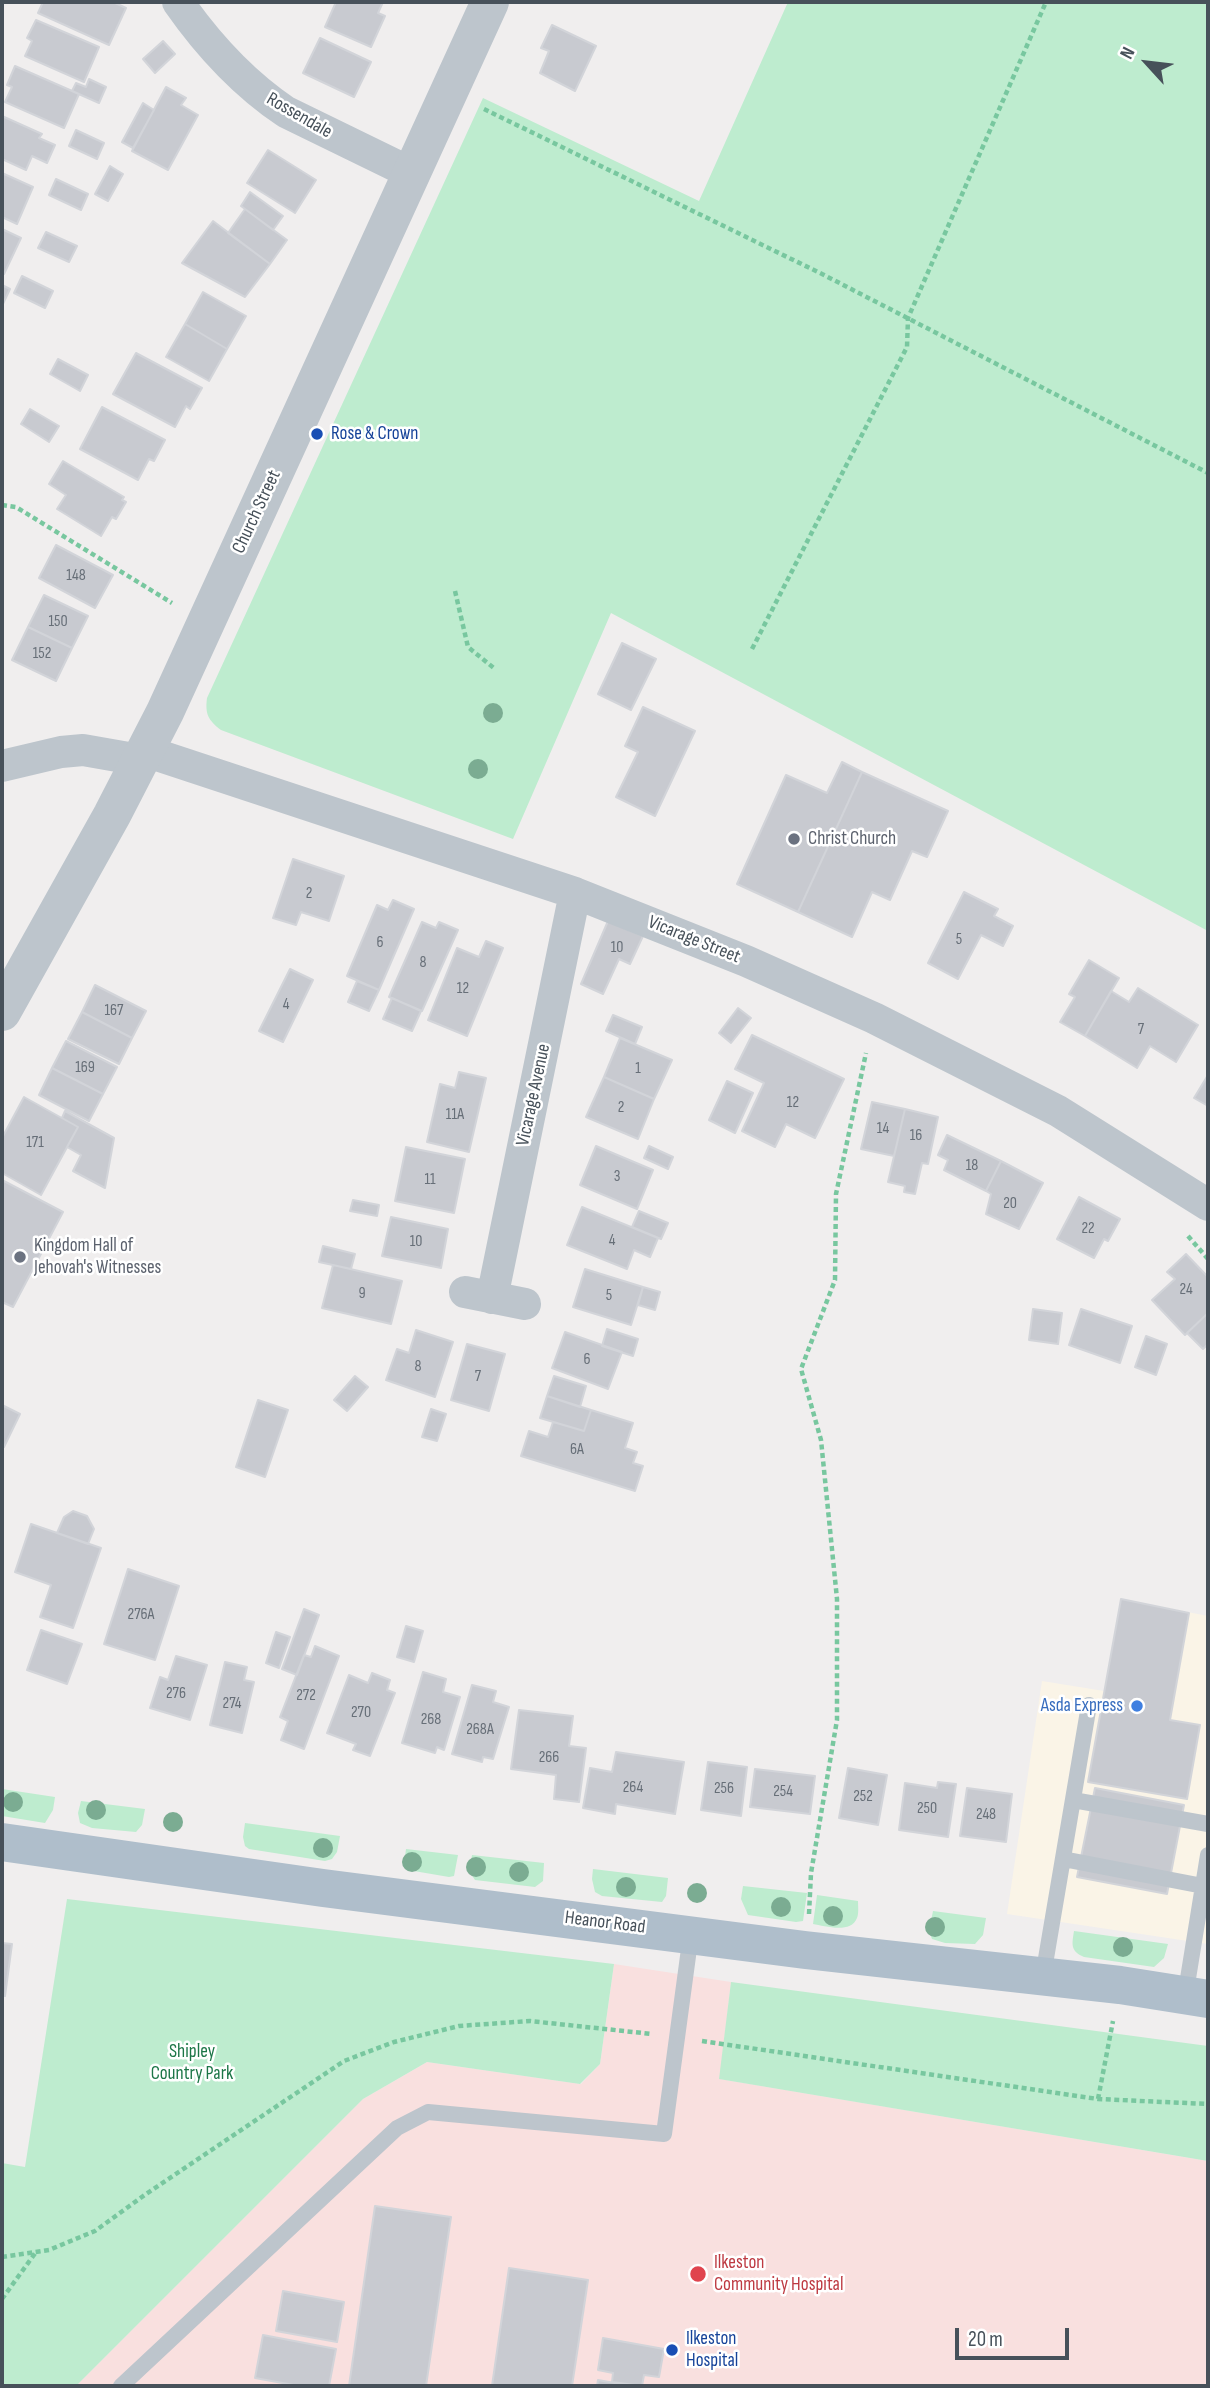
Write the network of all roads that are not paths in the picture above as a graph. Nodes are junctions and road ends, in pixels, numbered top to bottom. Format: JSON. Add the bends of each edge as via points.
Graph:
{"nodes":[{"id":1,"x":178,"y":2,"type":"edge"},
{"id":2,"x":490,"y":2,"type":"edge"},
{"id":3,"x":411,"y":173,"type":"junction"},
{"id":4,"x":143,"y":755,"type":"junction"},
{"id":5,"x":2,"y":766,"type":"edge"},
{"id":6,"x":575,"y":893,"type":"junction"},
{"id":7,"x":2,"y":1012,"type":"edge"},
{"id":8,"x":1208,"y":1205,"type":"edge"},
{"id":9,"x":525,"y":1304,"type":"dead end"},
{"id":10,"x":1089,"y":1705,"type":"dead end"},
{"id":11,"x":1073,"y":1800,"type":"junction"},
{"id":12,"x":1208,"y":1824,"type":"edge"},
{"id":13,"x":2,"y":1842,"type":"edge"},
{"id":14,"x":1208,"y":1855,"type":"edge"},
{"id":15,"x":1063,"y":1859,"type":"junction"},
{"id":16,"x":1203,"y":1886,"type":"junction"},
{"id":17,"x":691,"y":1934,"type":"junction"},
{"id":18,"x":1043,"y":1976,"type":"junction"},
{"id":19,"x":1197,"y":1998,"type":"edge"},
{"id":20,"x":121,"y":2386,"type":"edge"}],
"edges":[{"from":1,"to":3,"type":"street","name":"Rossendale","via":[[214,50],[268,100]]},
{"from":2,"to":3,"type":"street","name":"Church Street"},
{"from":3,"to":4,"type":"street","name":"Church Street"},
{"from":4,"to":5,"type":"street","name":"Vicarage Street","via":[[83,750]]},
{"from":4,"to":6,"type":"street","name":"Vicarage Street"},
{"from":4,"to":7,"type":"street","name":"Church Street"},
{"from":6,"to":8,"type":"street","name":"Vicarage Street","via":[[874,1018],[1058,1111]]},
{"from":6,"to":9,"type":"street","name":"Vicarage Avenue","via":[[479,1295]]},
{"from":10,"to":11,"type":"lane"},
{"from":11,"to":12,"type":"lane"},
{"from":11,"to":15,"type":"lane"},
{"from":13,"to":17,"type":"main road","name":"Heanor Road"},
{"from":14,"to":16,"type":"lane"},
{"from":15,"to":16,"type":"lane"},
{"from":15,"to":18,"type":"lane"},
{"from":16,"to":19,"type":"lane"},
{"from":17,"to":18,"type":"main road","name":"Heanor Road"},
{"from":17,"to":20,"type":"lane","via":[[664,2134],[428,2112],[397,2128]]},
{"from":18,"to":19,"type":"main road","name":"Heanor Road"}]}
